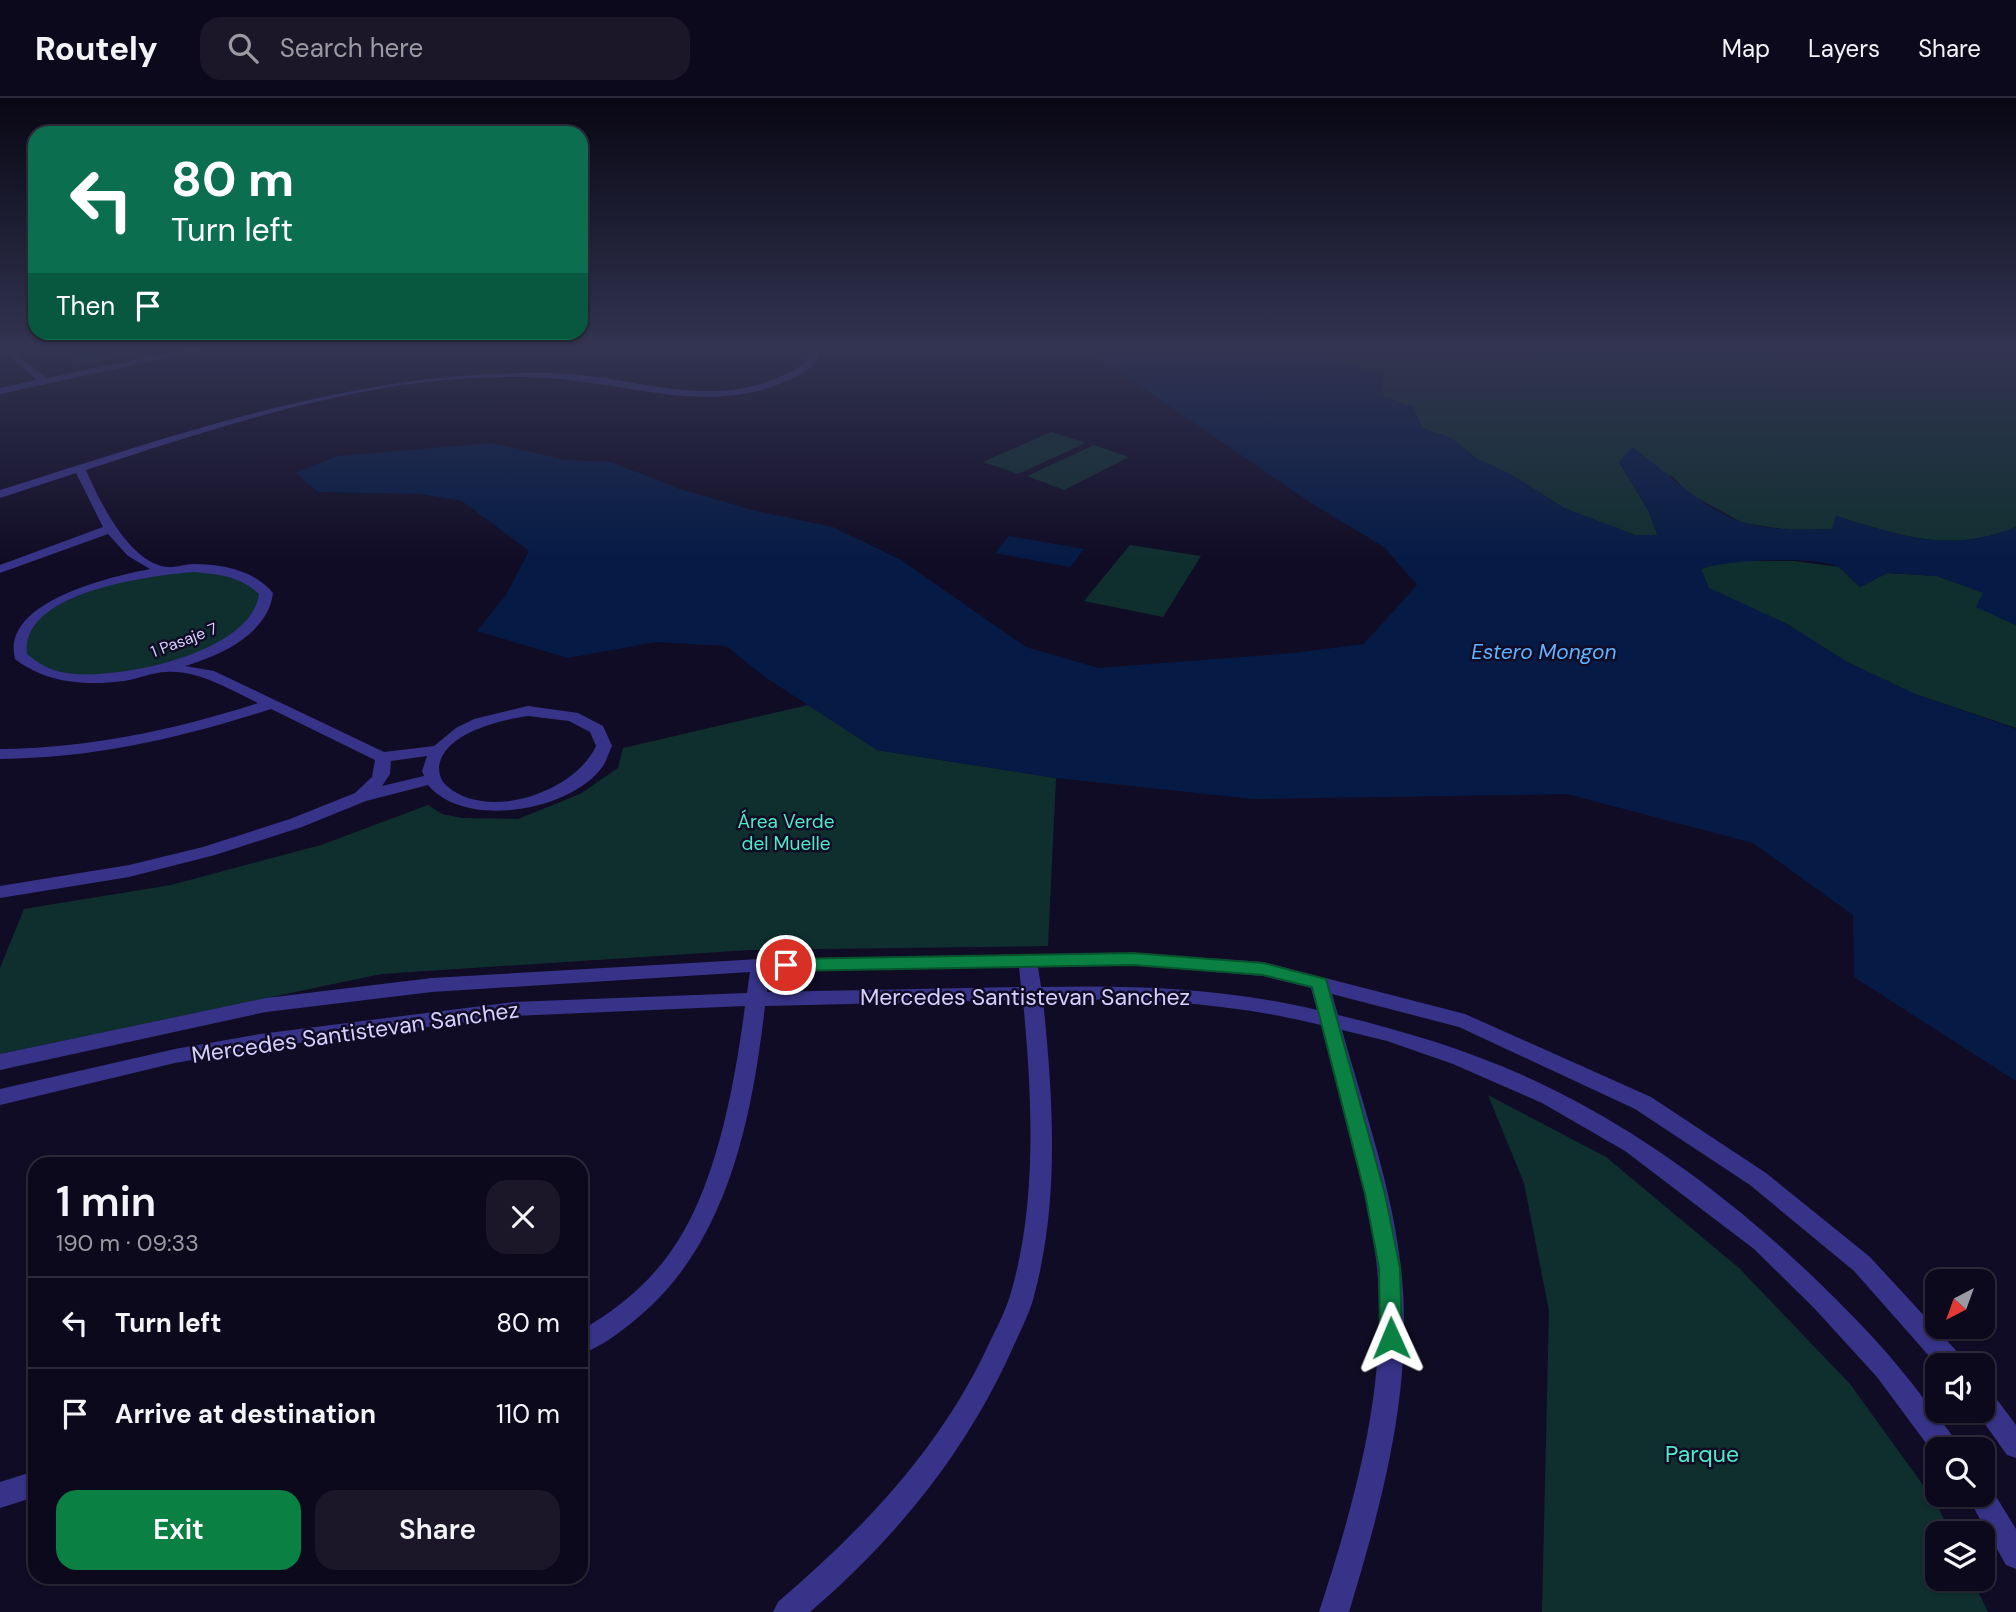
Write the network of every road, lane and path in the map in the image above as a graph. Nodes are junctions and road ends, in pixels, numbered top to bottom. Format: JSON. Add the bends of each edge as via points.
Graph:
{"nodes":[{"id":1,"x":239,"y":419,"type":"edge"},
{"id":2,"x":80,"y":469,"type":"junction"},
{"id":3,"x":0,"y":494,"type":"edge"},
{"id":4,"x":110,"y":529,"type":"junction"},
{"id":5,"x":131,"y":554,"type":"junction"},
{"id":6,"x":0,"y":569,"type":"edge"},
{"id":7,"x":162,"y":570,"type":"junction"},
{"id":8,"x":113,"y":580,"type":"junction"},
{"id":9,"x":207,"y":654,"type":"junction"},
{"id":10,"x":164,"y":668,"type":"junction"},
{"id":11,"x":209,"y":674,"type":"junction"},
{"id":12,"x":269,"y":705,"type":"junction"},
{"id":13,"x":437,"y":750,"type":"junction"},
{"id":14,"x":0,"y":754,"type":"edge"},
{"id":15,"x":382,"y":757,"type":"junction"},
{"id":16,"x":431,"y":779,"type":"junction"},
{"id":17,"x":360,"y":797,"type":"junction"},
{"id":18,"x":0,"y":892,"type":"edge"},
{"id":19,"x":1028,"y":960,"type":"junction"},
{"id":20,"x":760,"y":965,"type":"junction"},
{"id":21,"x":1320,"y":983,"type":"junction"},
{"id":22,"x":1032,"y":994,"type":"junction"},
{"id":23,"x":757,"y":999,"type":"junction"},
{"id":24,"x":1328,"y":1018,"type":"junction"},
{"id":25,"x":0,"y":1062,"type":"edge"},
{"id":26,"x":0,"y":1097,"type":"edge"},
{"id":27,"x":588,"y":1338,"type":"edge"},
{"id":28,"x":1942,"y":1353,"type":"edge"},
{"id":29,"x":1995,"y":1417,"type":"edge"},
{"id":30,"x":1936,"y":1437,"type":"edge"},
{"id":31,"x":2016,"y":1446,"type":"edge"},
{"id":32,"x":28,"y":1486,"type":"edge"},
{"id":33,"x":0,"y":1495,"type":"edge"},
{"id":34,"x":1987,"y":1507,"type":"edge"},
{"id":35,"x":2016,"y":1555,"type":"edge"},
{"id":36,"x":788,"y":1612,"type":"edge"},
{"id":37,"x":1334,"y":1612,"type":"edge"}],
"edges":[{"from":1,"to":2,"type":"street"},
{"from":2,"to":3,"type":"street"},
{"from":2,"to":4,"type":"street","via":[[91,499]]},
{"from":4,"to":5,"type":"street"},
{"from":4,"to":6,"type":"street"},
{"from":5,"to":7,"type":"street"},
{"from":5,"to":8,"type":"street"},
{"from":7,"to":8,"type":"street","name":"1 Pasaje 7"},
{"from":7,"to":9,"type":"street","name":"1 Pasaje 7","via":[[227,570],[253,579],[266,593],[264,611],[246,631]]},
{"from":8,"to":10,"type":"street","name":"1 Pasaje 7","via":[[59,601],[33,619],[19,638],[20,656],[37,669],[67,677],[107,677]]},
{"from":9,"to":10,"type":"street","name":"1 Pasaje 7"},
{"from":9,"to":11,"type":"street"},
{"from":10,"to":11,"type":"street"},
{"from":11,"to":12,"type":"street"},
{"from":12,"to":14,"type":"street","via":[[141,742]]},
{"from":12,"to":15,"type":"street"},
{"from":13,"to":15,"type":"street"},
{"from":13,"to":16,"type":"street","via":[[430,765]]},
{"from":13,"to":16,"type":"street","via":[[475,724],[528,711],[577,717],[594,726],[603,739],[603,753],[595,769],[577,784],[521,804],[463,802],[442,793]]},
{"from":15,"to":17,"type":"street","via":[[382,776]]},
{"from":16,"to":17,"type":"street"},
{"from":17,"to":18,"type":"street","via":[[209,851],[129,871]]},
{"from":19,"to":20,"type":"street","name":"Mercedes Santistevan Sanchez"},
{"from":19,"to":21,"type":"street","name":"Mercedes Santistevan Sanchez","via":[[1215,963]]},
{"from":19,"to":22,"type":"street"},
{"from":20,"to":23,"type":"street"},
{"from":20,"to":25,"type":"street","name":"Mercedes Santistevan Sanchez","via":[[432,985],[279,1003]]},
{"from":21,"to":24,"type":"street"},
{"from":21,"to":28,"type":"street","name":"Mercedes Santistevan Sanchez","via":[[1465,1021],[1643,1103],[1758,1179],[1862,1264]]},
{"from":22,"to":23,"type":"street","name":"Mercedes Santistevan Sanchez"},
{"from":22,"to":24,"type":"street","name":"Mercedes Santistevan Sanchez","via":[[1178,994]]},
{"from":22,"to":36,"type":"street","via":[[1042,1147],[1038,1209],[1023,1295],[991,1370],[930,1471],[840,1569]]},
{"from":23,"to":26,"type":"street","name":"Mercedes Santistevan Sanchez","via":[[513,1009],[407,1020],[175,1056]]},
{"from":23,"to":27,"type":"street","via":[[737,1117],[703,1214],[679,1260],[638,1303]]},
{"from":24,"to":30,"type":"street","name":"Mercedes Santistevan Sanchez","via":[[1460,1059],[1550,1097],[1633,1145],[1762,1242],[1824,1301],[1886,1369]]},
{"from":24,"to":37,"type":"street","via":[[1390,1268],[1391,1362],[1381,1449]]},
{"from":29,"to":31,"type":"street"},
{"from":32,"to":33,"type":"street"},
{"from":34,"to":35,"type":"street"}]}
